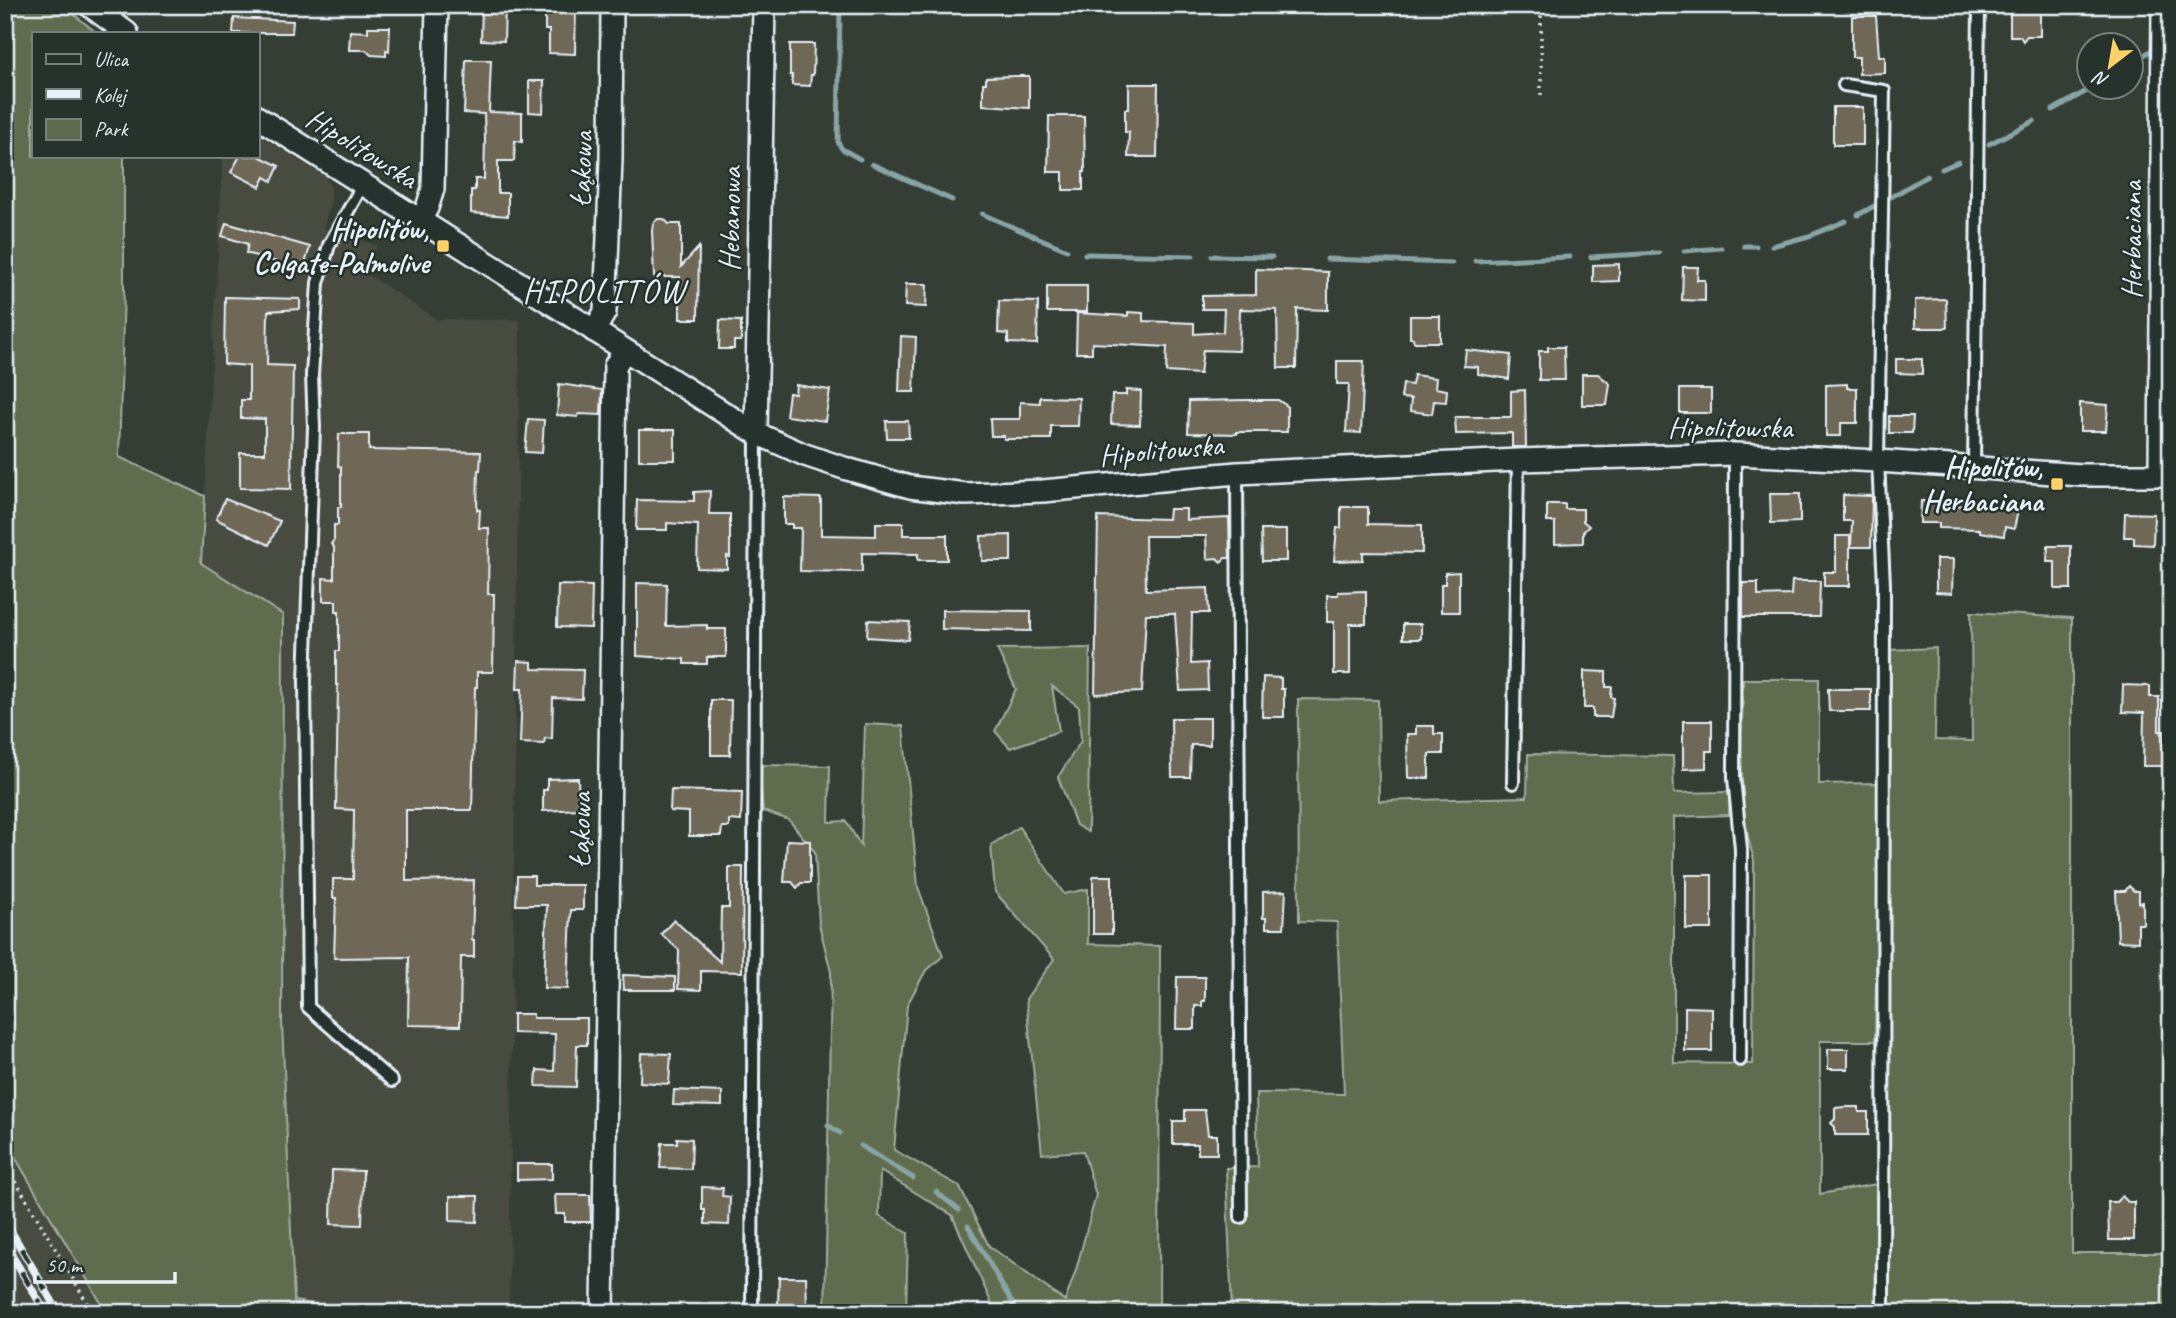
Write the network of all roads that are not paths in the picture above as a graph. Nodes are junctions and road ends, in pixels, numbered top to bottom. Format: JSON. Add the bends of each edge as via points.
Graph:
{"nodes":[{"id":1,"x":89,"y":5,"type":"edge"},
{"id":2,"x":437,"y":5,"type":"edge"},
{"id":3,"x":612,"y":5,"type":"edge"},
{"id":4,"x":764,"y":5,"type":"edge"},
{"id":5,"x":1979,"y":5,"type":"edge"},
{"id":6,"x":2163,"y":5,"type":"edge"},
{"id":7,"x":126,"y":32,"type":"edge"},
{"id":8,"x":1844,"y":85,"type":"dead end"},
{"id":9,"x":259,"y":118,"type":"edge"},
{"id":10,"x":363,"y":184,"type":"junction"},
{"id":11,"x":420,"y":220,"type":"junction"},
{"id":12,"x":594,"y":331,"type":"junction"},
{"id":13,"x":624,"y":351,"type":"junction"},
{"id":14,"x":756,"y":433,"type":"junction"},
{"id":15,"x":1735,"y":454,"type":"junction"},
{"id":16,"x":1518,"y":460,"type":"junction"},
{"id":17,"x":1878,"y":461,"type":"junction"},
{"id":18,"x":1974,"y":467,"type":"junction"},
{"id":19,"x":1237,"y":473,"type":"junction"},
{"id":20,"x":2165,"y":475,"type":"edge"},
{"id":21,"x":1513,"y":783,"type":"dead end"},
{"id":22,"x":1740,"y":1060,"type":"dead end"},
{"id":23,"x":392,"y":1081,"type":"dead end"},
{"id":24,"x":1241,"y":1217,"type":"dead end"},
{"id":25,"x":603,"y":1313,"type":"edge"},
{"id":26,"x":752,"y":1313,"type":"edge"},
{"id":27,"x":1883,"y":1313,"type":"edge"}],
"edges":[{"from":1,"to":7,"type":"street"},
{"from":2,"to":11,"type":"street","via":[[433,189]]},
{"from":3,"to":12,"type":"street","name":"Łąkowa","via":[[605,312]]},
{"from":4,"to":14,"type":"street","name":"Hebanowa"},
{"from":5,"to":18,"type":"lane"},
{"from":6,"to":20,"type":"street","name":"Herbaciana"},
{"from":8,"to":17,"type":"lane","via":[[1884,92]]},
{"from":9,"to":10,"type":"street","name":"Hipolitowska"},
{"from":10,"to":11,"type":"street","name":"Hipolitowska"},
{"from":10,"to":23,"type":"lane","via":[[329,245],[317,283],[305,681],[308,1006]]},
{"from":11,"to":12,"type":"street","name":"Hipolitowska"},
{"from":12,"to":13,"type":"street","name":"Hipolitowska"},
{"from":13,"to":14,"type":"street","name":"Hipolitowska"},
{"from":13,"to":25,"type":"street","name":"Łąkowa","via":[[615,366]]},
{"from":14,"to":19,"type":"street","name":"Hipolitowska","via":[[846,469],[910,487],[956,493],[1043,491]]},
{"from":14,"to":26,"type":"lane"},
{"from":15,"to":16,"type":"street","name":"Hipolitowska"},
{"from":15,"to":17,"type":"street","name":"Hipolitowska"},
{"from":15,"to":22,"type":"lane","via":[[1734,778],[1741,849]]},
{"from":16,"to":19,"type":"street","name":"Hipolitowska"},
{"from":16,"to":21,"type":"lane"},
{"from":17,"to":18,"type":"street","name":"Hipolitowska"},
{"from":17,"to":27,"type":"lane","via":[[1884,585]]},
{"from":18,"to":20,"type":"street","name":"Hipolitowska","via":[[2081,475]]},
{"from":19,"to":24,"type":"lane"}]}
